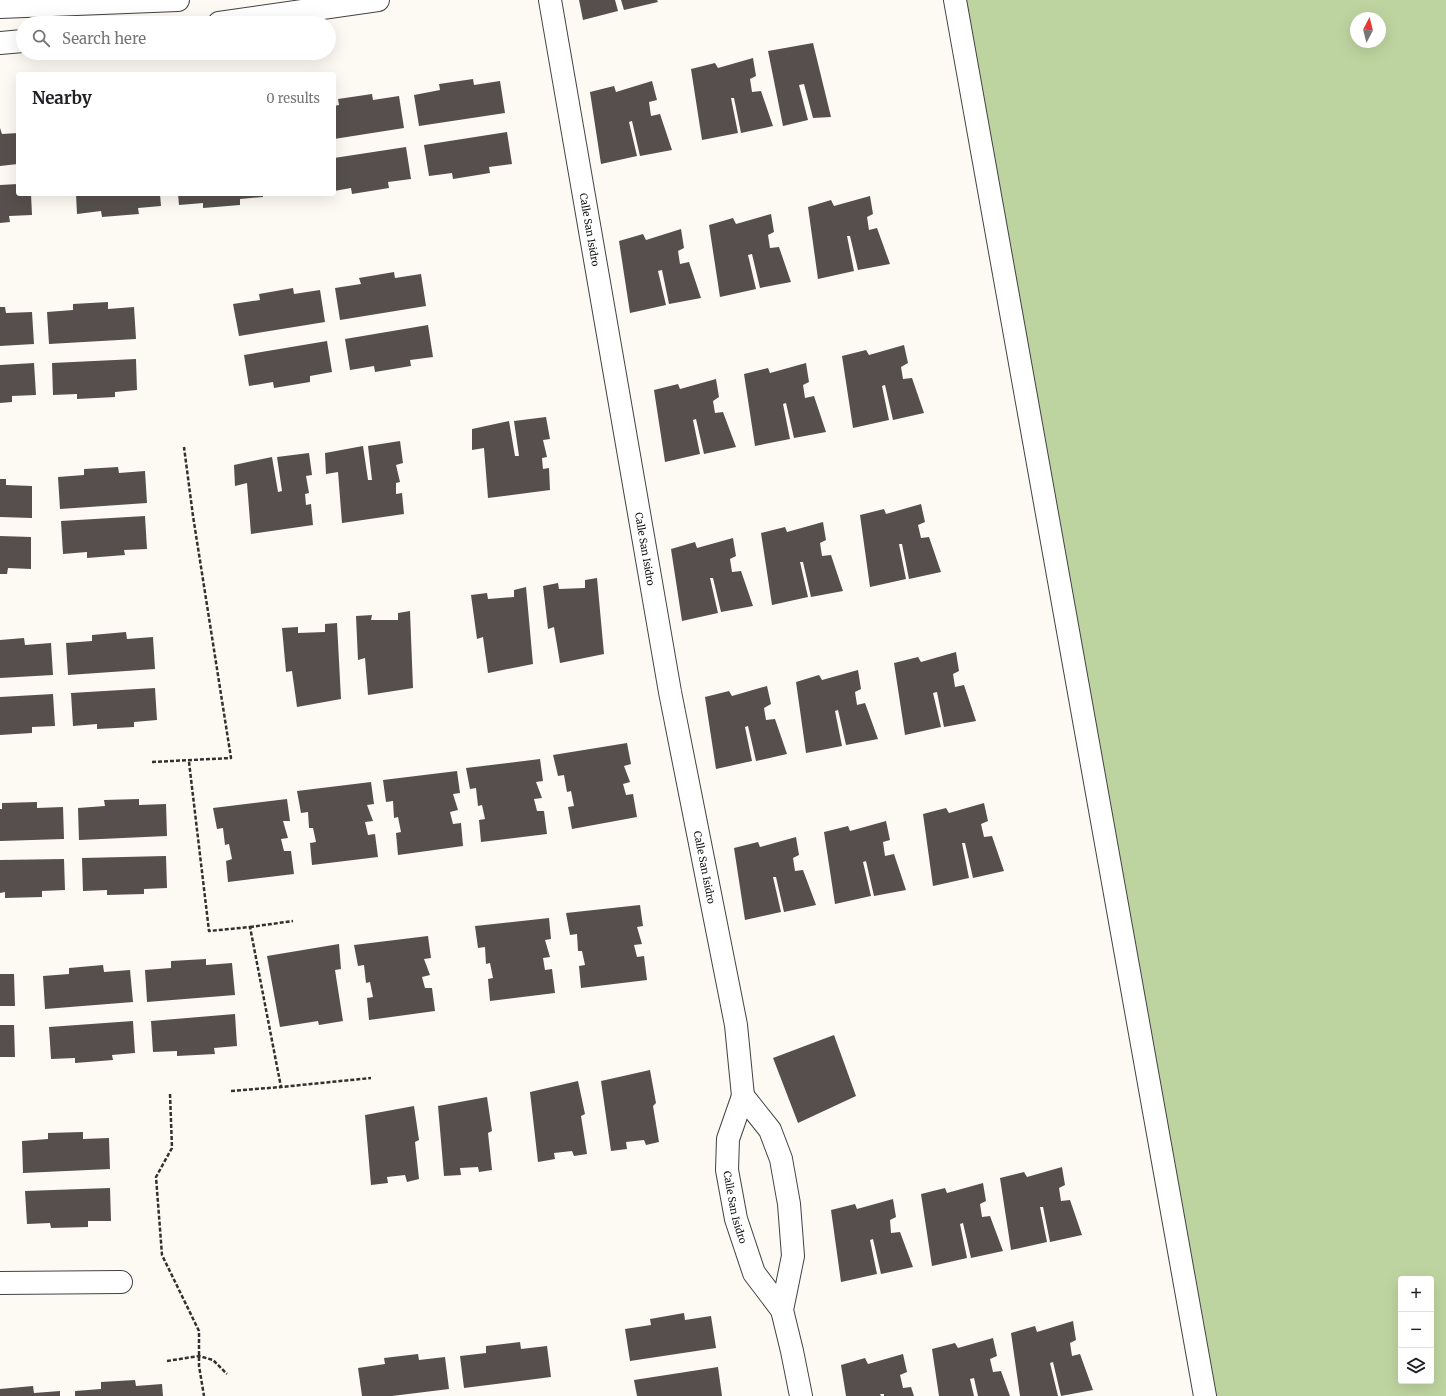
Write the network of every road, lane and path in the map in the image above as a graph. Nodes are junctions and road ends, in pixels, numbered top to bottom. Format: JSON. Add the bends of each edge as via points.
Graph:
{"nodes":[{"id":1,"x":178,"y":0,"type":"edge"},
{"id":2,"x":374,"y":0,"type":"edge"},
{"id":3,"x":550,"y":0,"type":"edge"},
{"id":4,"x":955,"y":0,"type":"edge"},
{"id":5,"x":0,"y":7,"type":"edge"},
{"id":6,"x":266,"y":16,"type":"edge"},
{"id":7,"x":16,"y":42,"type":"edge"},
{"id":8,"x":0,"y":43,"type":"edge"},
{"id":9,"x":184,"y":447,"type":"dead end"},
{"id":10,"x":152,"y":762,"type":"dead end"},
{"id":11,"x":189,"y":762,"type":"junction"},
{"id":12,"x":294,"y":921,"type":"dead end"},
{"id":13,"x":250,"y":927,"type":"junction"},
{"id":14,"x":371,"y":1078,"type":"dead end"},
{"id":15,"x":281,"y":1087,"type":"junction"},
{"id":16,"x":231,"y":1091,"type":"dead end"},
{"id":17,"x":170,"y":1094,"type":"dead end"},
{"id":18,"x":743,"y":1096,"type":"junction"},
{"id":19,"x":121,"y":1282,"type":"dead end"},
{"id":20,"x":0,"y":1283,"type":"edge"},
{"id":21,"x":782,"y":1310,"type":"junction"},
{"id":22,"x":199,"y":1356,"type":"junction"},
{"id":23,"x":167,"y":1361,"type":"dead end"},
{"id":24,"x":226,"y":1374,"type":"dead end"},
{"id":25,"x":204,"y":1396,"type":"edge"},
{"id":26,"x":801,"y":1396,"type":"edge"},
{"id":27,"x":1205,"y":1396,"type":"edge"}],
"edges":[{"from":1,"to":5,"type":"street"},
{"from":2,"to":6,"type":"street"},
{"from":3,"to":18,"type":"street","name":"Calle San Isidro","via":[[670,692],[736,1025]]},
{"from":4,"to":27,"type":"street"},
{"from":7,"to":8,"type":"street"},
{"from":9,"to":11,"type":"path","via":[[231,758]]},
{"from":10,"to":11,"type":"path"},
{"from":11,"to":13,"type":"path","via":[[209,931]]},
{"from":12,"to":13,"type":"path"},
{"from":13,"to":15,"type":"path"},
{"from":14,"to":15,"type":"path"},
{"from":15,"to":16,"type":"path"},
{"from":17,"to":22,"type":"path","via":[[172,1148],[156,1177],[162,1255],[199,1331]]},
{"from":18,"to":21,"type":"street","name":"Calle San Isidro","via":[[770,1130],[782,1166],[789,1204],[793,1256]]},
{"from":18,"to":21,"type":"street","name":"Calle San Isidro","via":[[728,1139],[727,1170],[736,1219],[754,1273]]},
{"from":19,"to":20,"type":"street"},
{"from":21,"to":26,"type":"street","name":"Calle San Isidro"},
{"from":22,"to":23,"type":"path"},
{"from":22,"to":24,"type":"path","via":[[213,1360]]},
{"from":22,"to":25,"type":"path"}]}
